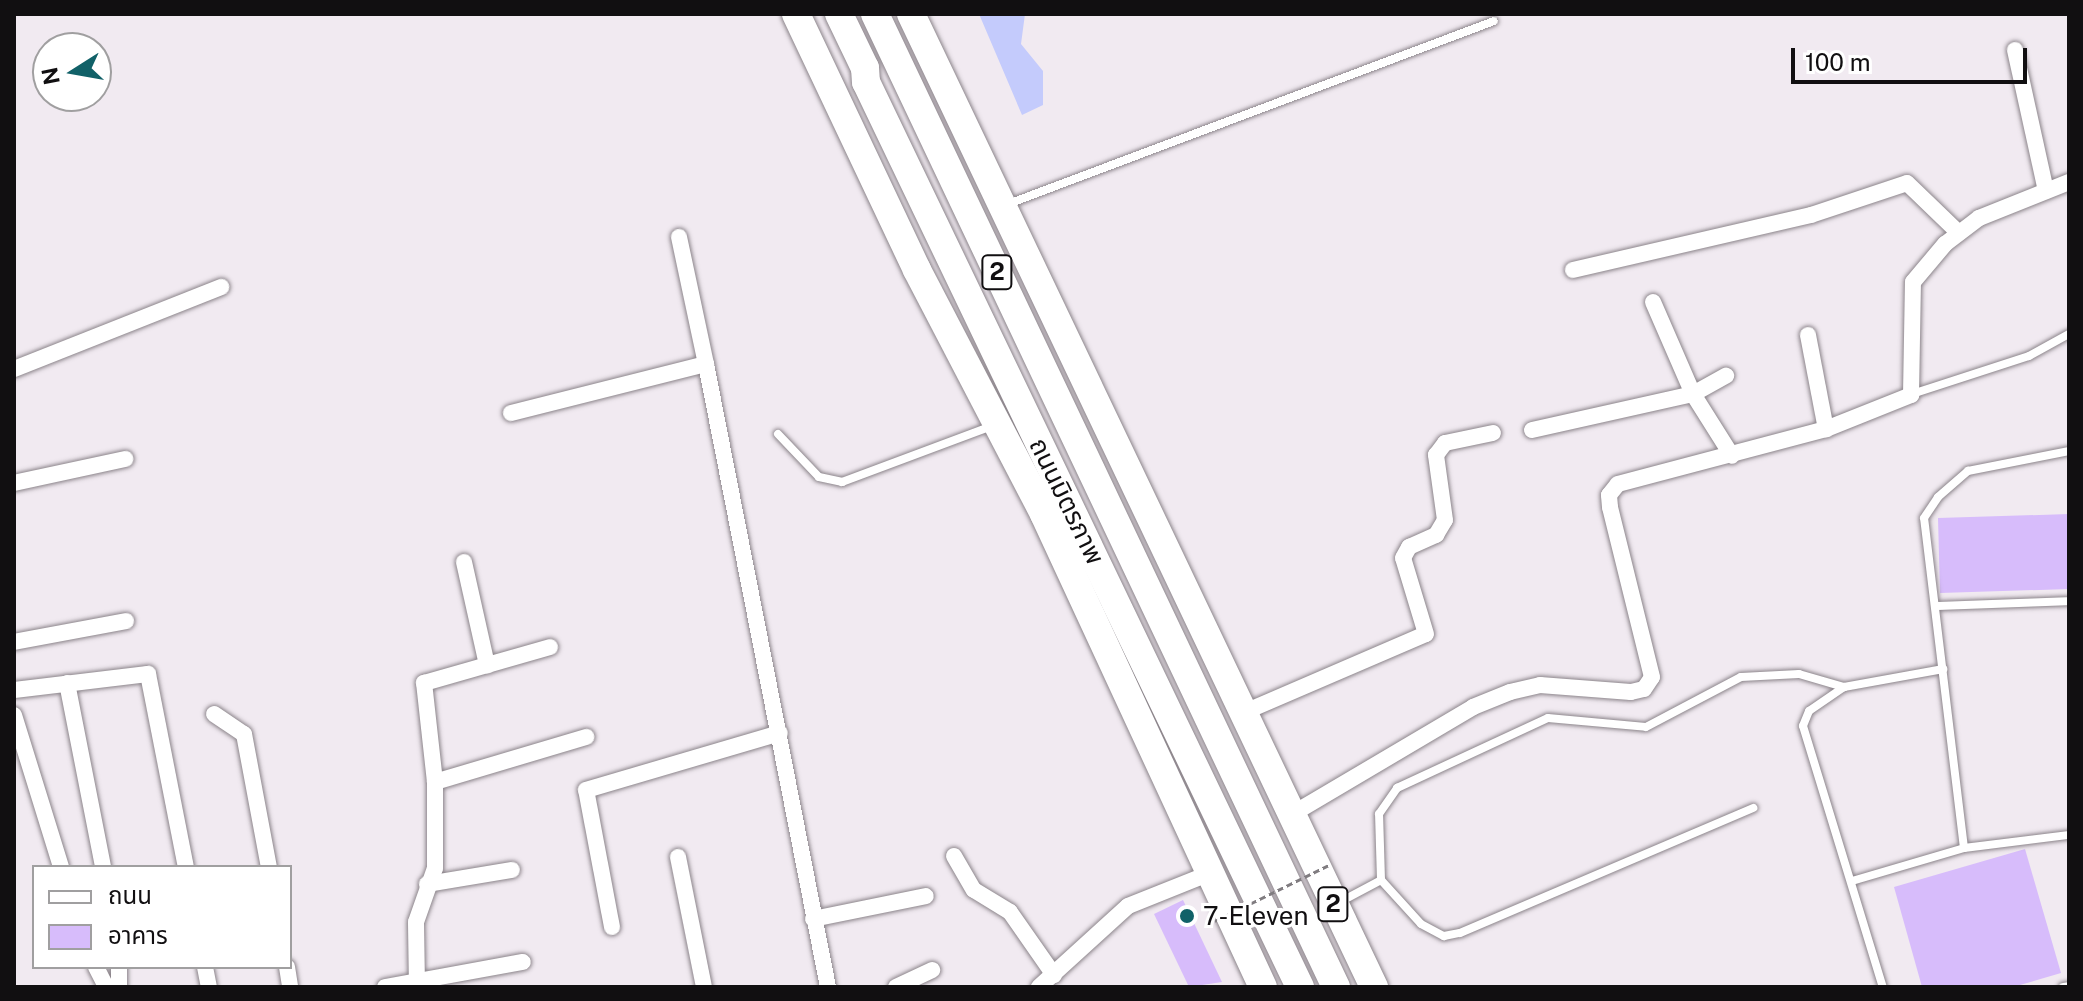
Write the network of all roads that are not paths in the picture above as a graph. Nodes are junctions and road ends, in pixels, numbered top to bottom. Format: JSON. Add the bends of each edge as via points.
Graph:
{"nodes":[{"id":1,"x":796,"y":14,"type":"edge"},
{"id":2,"x":820,"y":14,"type":"edge"},
{"id":3,"x":839,"y":14,"type":"edge"},
{"id":4,"x":875,"y":14,"type":"edge"},
{"id":5,"x":911,"y":14,"type":"edge"},
{"id":6,"x":1494,"y":21,"type":"dead end"},
{"id":7,"x":2015,"y":50,"type":"dead end"},
{"id":8,"x":866,"y":82,"type":"junction"},
{"id":9,"x":2069,"y":182,"type":"edge"},
{"id":10,"x":2046,"y":191,"type":"junction"},
{"id":11,"x":1004,"y":206,"type":"junction"},
{"id":12,"x":1959,"y":233,"type":"junction"},
{"id":13,"x":679,"y":237,"type":"dead end"},
{"id":14,"x":1573,"y":270,"type":"dead end"},
{"id":15,"x":221,"y":287,"type":"dead end"},
{"id":16,"x":1653,"y":302,"type":"dead end"},
{"id":17,"x":2069,"y":334,"type":"edge"},
{"id":18,"x":1808,"y":335,"type":"dead end"},
{"id":19,"x":706,"y":364,"type":"junction"},
{"id":20,"x":14,"y":369,"type":"edge"},
{"id":21,"x":1726,"y":376,"type":"dead end"},
{"id":22,"x":1693,"y":394,"type":"junction"},
{"id":23,"x":1911,"y":395,"type":"junction"},
{"id":24,"x":511,"y":413,"type":"dead end"},
{"id":25,"x":999,"y":423,"type":"junction"},
{"id":26,"x":1826,"y":429,"type":"junction"},
{"id":27,"x":1532,"y":430,"type":"dead end"},
{"id":28,"x":1493,"y":433,"type":"dead end"},
{"id":29,"x":778,"y":434,"type":"dead end"},
{"id":30,"x":2069,"y":451,"type":"edge"},
{"id":31,"x":1732,"y":456,"type":"junction"},
{"id":32,"x":125,"y":459,"type":"dead end"},
{"id":33,"x":14,"y":483,"type":"edge"},
{"id":34,"x":1135,"y":561,"type":"junction"},
{"id":35,"x":464,"y":562,"type":"dead end"},
{"id":36,"x":1102,"y":575,"type":"junction"},
{"id":37,"x":2069,"y":601,"type":"edge"},
{"id":38,"x":1935,"y":606,"type":"junction"},
{"id":39,"x":126,"y":621,"type":"dead end"},
{"id":40,"x":14,"y":642,"type":"edge"},
{"id":41,"x":550,"y":647,"type":"dead end"},
{"id":42,"x":487,"y":665,"type":"junction"},
{"id":43,"x":1218,"y":667,"type":"junction"},
{"id":44,"x":1943,"y":669,"type":"junction"},
{"id":45,"x":67,"y":683,"type":"junction"},
{"id":46,"x":1844,"y":687,"type":"junction"},
{"id":47,"x":14,"y":690,"type":"edge"},
{"id":48,"x":214,"y":714,"type":"dead end"},
{"id":49,"x":1240,"y":714,"type":"junction"},
{"id":50,"x":14,"y":715,"type":"edge"},
{"id":51,"x":1137,"y":715,"type":"junction"},
{"id":52,"x":780,"y":733,"type":"junction"},
{"id":53,"x":586,"y":737,"type":"dead end"},
{"id":54,"x":435,"y":782,"type":"junction"},
{"id":55,"x":1753,"y":808,"type":"dead end"},
{"id":56,"x":1289,"y":816,"type":"junction"},
{"id":57,"x":2069,"y":835,"type":"edge"},
{"id":58,"x":1964,"y":848,"type":"junction"},
{"id":59,"x":954,"y":856,"type":"dead end"},
{"id":60,"x":678,"y":857,"type":"dead end"},
{"id":61,"x":60,"y":865,"type":"edge"},
{"id":62,"x":103,"y":865,"type":"edge"},
{"id":63,"x":186,"y":865,"type":"edge"},
{"id":64,"x":269,"y":865,"type":"edge"},
{"id":65,"x":512,"y":870,"type":"dead end"},
{"id":66,"x":1198,"y":878,"type":"dead end"},
{"id":67,"x":1381,"y":880,"type":"junction"},
{"id":68,"x":1852,"y":881,"type":"junction"},
{"id":69,"x":427,"y":884,"type":"junction"},
{"id":70,"x":926,"y":896,"type":"dead end"},
{"id":71,"x":1334,"y":905,"type":"junction"},
{"id":72,"x":813,"y":919,"type":"junction"},
{"id":73,"x":612,"y":927,"type":"dead end"},
{"id":74,"x":523,"y":962,"type":"dead end"},
{"id":75,"x":97,"y":969,"type":"edge"},
{"id":76,"x":932,"y":970,"type":"dead end"},
{"id":77,"x":1054,"y":975,"type":"junction"},
{"id":78,"x":417,"y":985,"type":"edge"},
{"id":79,"x":106,"y":987,"type":"edge"},
{"id":80,"x":385,"y":987,"type":"edge"},
{"id":81,"x":704,"y":987,"type":"edge"},
{"id":82,"x":828,"y":987,"type":"edge"},
{"id":83,"x":896,"y":987,"type":"edge"},
{"id":84,"x":1039,"y":987,"type":"edge"},
{"id":85,"x":1263,"y":987,"type":"edge"},
{"id":86,"x":1300,"y":987,"type":"edge"},
{"id":87,"x":1336,"y":987,"type":"edge"},
{"id":88,"x":1374,"y":987,"type":"edge"},
{"id":89,"x":1883,"y":987,"type":"edge"}],
"edges":[{"from":1,"to":25,"type":"highway","name":"ถนนมิตรภาพ"},
{"from":2,"to":8,"type":"highway","via":[[852,73]]},
{"from":3,"to":8,"type":"highway","name":"ถนนมิตรภาพ","number":"2","via":[[865,68]]},
{"from":4,"to":34,"type":"highway","name":"ถนนมิตรภาพ","number":"2"},
{"from":5,"to":11,"type":"highway"},
{"from":6,"to":11,"type":"lane"},
{"from":7,"to":10,"type":"street"},
{"from":8,"to":36,"type":"highway","name":"ถนนมิตรภาพ","number":"2"},
{"from":9,"to":10,"type":"street"},
{"from":10,"to":12,"type":"street","via":[[1979,218]]},
{"from":11,"to":43,"type":"highway","number":"2"},
{"from":12,"to":14,"type":"street","via":[[1907,183],[1811,215]]},
{"from":12,"to":23,"type":"street","via":[[1913,282]]},
{"from":13,"to":19,"type":"street"},
{"from":15,"to":20,"type":"street"},
{"from":16,"to":22,"type":"street"},
{"from":17,"to":23,"type":"lane","via":[[2029,356]]},
{"from":18,"to":26,"type":"street"},
{"from":19,"to":24,"type":"street"},
{"from":19,"to":52,"type":"street"},
{"from":21,"to":22,"type":"street"},
{"from":22,"to":27,"type":"street"},
{"from":22,"to":31,"type":"street"},
{"from":23,"to":26,"type":"street"},
{"from":25,"to":29,"type":"lane","via":[[842,482],[819,477]]},
{"from":25,"to":51,"type":"highway","name":"ถนนมิตรภาพ"},
{"from":26,"to":31,"type":"street"},
{"from":28,"to":49,"type":"street","via":[[1445,443],[1436,455],[1445,520],[1436,535],[1409,547],[1403,558],[1426,634]]},
{"from":30,"to":38,"type":"lane","via":[[1968,471],[1938,497],[1924,518]]},
{"from":31,"to":56,"type":"street","via":[[1633,476],[1609,495],[1652,677],[1644,689],[1540,685],[1510,692],[1473,707]]},
{"from":32,"to":33,"type":"street"},
{"from":34,"to":43,"type":"highway"},
{"from":34,"to":87,"type":"highway","name":"ถนนมิตรภาพ","number":"2"},
{"from":35,"to":42,"type":"street"},
{"from":36,"to":51,"type":"highway"},
{"from":36,"to":86,"type":"highway","name":"ถนนมิตรภาพ","number":"2"},
{"from":37,"to":38,"type":"lane"},
{"from":38,"to":44,"type":"lane"},
{"from":39,"to":40,"type":"street"},
{"from":41,"to":42,"type":"street"},
{"from":42,"to":54,"type":"street","via":[[424,683]]},
{"from":43,"to":49,"type":"highway","number":"2"},
{"from":44,"to":46,"type":"lane"},
{"from":44,"to":58,"type":"lane"},
{"from":45,"to":47,"type":"street"},
{"from":45,"to":62,"type":"street"},
{"from":45,"to":63,"type":"street","via":[[148,674]]},
{"from":46,"to":67,"type":"lane","via":[[1799,674],[1741,677],[1646,727],[1548,718],[1397,788],[1379,814]]},
{"from":46,"to":68,"type":"lane","via":[[1809,711],[1803,726]]},
{"from":48,"to":64,"type":"street","via":[[244,734]]},
{"from":49,"to":56,"type":"highway","number":"2"},
{"from":50,"to":61,"type":"street"},
{"from":51,"to":85,"type":"highway","name":"ถนนมิตรภาพ"},
{"from":52,"to":72,"type":"street"},
{"from":52,"to":73,"type":"street","via":[[586,790]]},
{"from":53,"to":54,"type":"street"},
{"from":54,"to":69,"type":"street","via":[[435,868]]},
{"from":55,"to":67,"type":"lane","via":[[1460,933],[1444,936],[1421,924]]},
{"from":56,"to":71,"type":"highway","number":"2"},
{"from":57,"to":58,"type":"lane"},
{"from":58,"to":68,"type":"lane"},
{"from":59,"to":77,"type":"street","via":[[974,890],[1010,912]]},
{"from":60,"to":81,"type":"street"},
{"from":65,"to":69,"type":"street"},
{"from":66,"to":77,"type":"street","via":[[1128,906]]},
{"from":67,"to":71,"type":"lane"},
{"from":68,"to":89,"type":"lane"},
{"from":69,"to":78,"type":"street","via":[[416,922]]},
{"from":70,"to":72,"type":"street"},
{"from":71,"to":88,"type":"highway","number":"2"},
{"from":72,"to":82,"type":"street"},
{"from":74,"to":78,"type":"street"},
{"from":75,"to":79,"type":"street"},
{"from":76,"to":83,"type":"street"},
{"from":77,"to":84,"type":"street"},
{"from":78,"to":80,"type":"street"}]}
